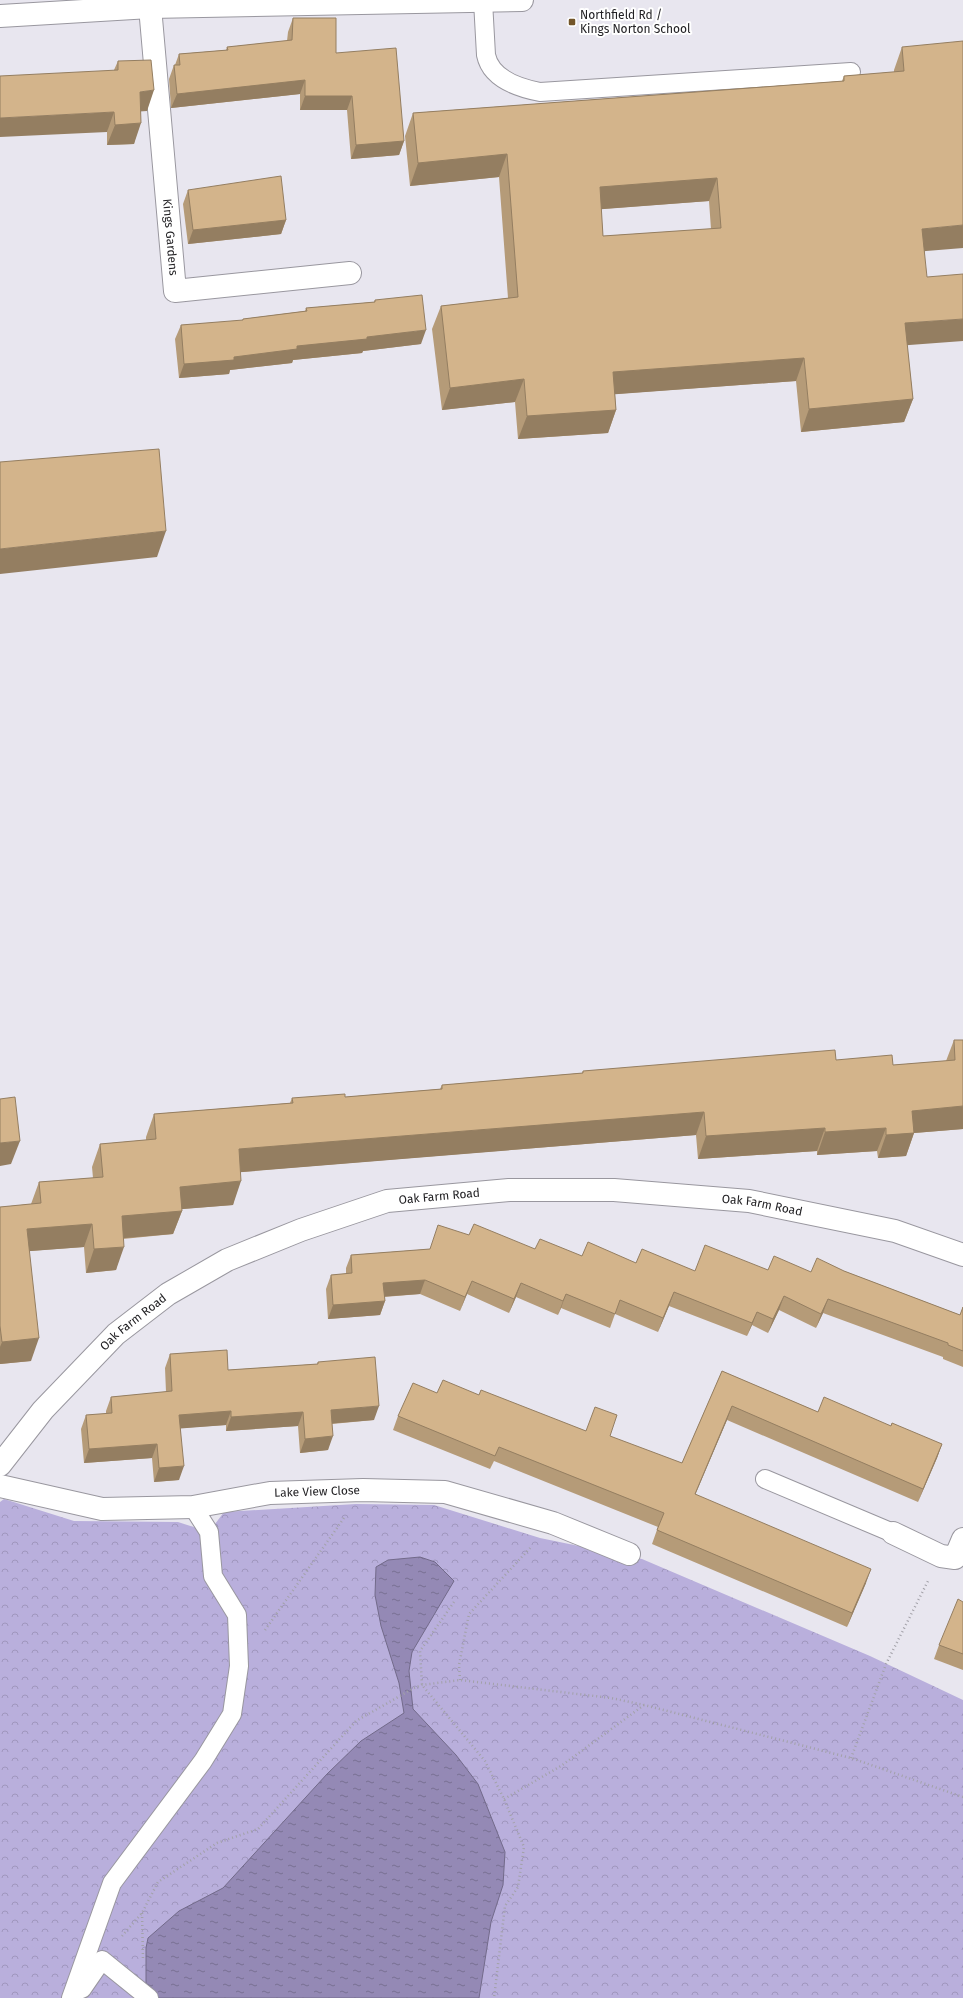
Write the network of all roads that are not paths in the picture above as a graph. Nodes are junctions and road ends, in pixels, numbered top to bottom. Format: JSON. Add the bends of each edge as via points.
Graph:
{"nodes":[{"id":1,"x":522,"y":0,"type":"edge"},
{"id":2,"x":483,"y":1,"type":"junction"},
{"id":3,"x":150,"y":7,"type":"junction"},
{"id":4,"x":0,"y":16,"type":"edge"},
{"id":5,"x":850,"y":72,"type":"dead end"},
{"id":6,"x":350,"y":273,"type":"dead end"},
{"id":7,"x":963,"y":1255,"type":"edge"},
{"id":8,"x":0,"y":1465,"type":"edge"},
{"id":9,"x":765,"y":1479,"type":"dead end"},
{"id":10,"x":0,"y":1486,"type":"edge"},
{"id":11,"x":193,"y":1507,"type":"junction"},
{"id":12,"x":893,"y":1533,"type":"joint"},
{"id":13,"x":963,"y":1539,"type":"edge"},
{"id":14,"x":629,"y":1554,"type":"dead end"},
{"id":15,"x":953,"y":1559,"type":"edge"},
{"id":16,"x":147,"y":1995,"type":"edge"},
{"id":17,"x":71,"y":1998,"type":"edge"},
{"id":18,"x":76,"y":1998,"type":"edge"}],
"edges":[{"from":1,"to":2,"type":"street"},
{"from":2,"to":3,"type":"street"},
{"from":2,"to":5,"type":"lane","via":[[488,64],[501,78],[528,90],[540,92]]},
{"from":3,"to":4,"type":"street"},
{"from":3,"to":6,"type":"street","name":"Kings Gardens","via":[[176,291]]},
{"from":7,"to":8,"type":"street","name":"Oak Farm Road","via":[[895,1230],[749,1201],[614,1190],[509,1190],[387,1201],[301,1230],[227,1260],[168,1294],[116,1334],[43,1410]]},
{"from":9,"to":12,"type":"lane"},
{"from":10,"to":11,"type":"street","name":"Lake View Close","via":[[102,1509]]},
{"from":11,"to":14,"type":"street","name":"Lake View Close","via":[[270,1493],[363,1490],[445,1492],[554,1523]]},
{"from":11,"to":17,"type":"lane","via":[[209,1532],[213,1576],[237,1615],[239,1666],[232,1714],[203,1761],[112,1884]]},
{"from":12,"to":15,"type":"street"},
{"from":13,"to":15,"type":"street"},
{"from":16,"to":18,"type":"lane","via":[[102,1960]]}]}
